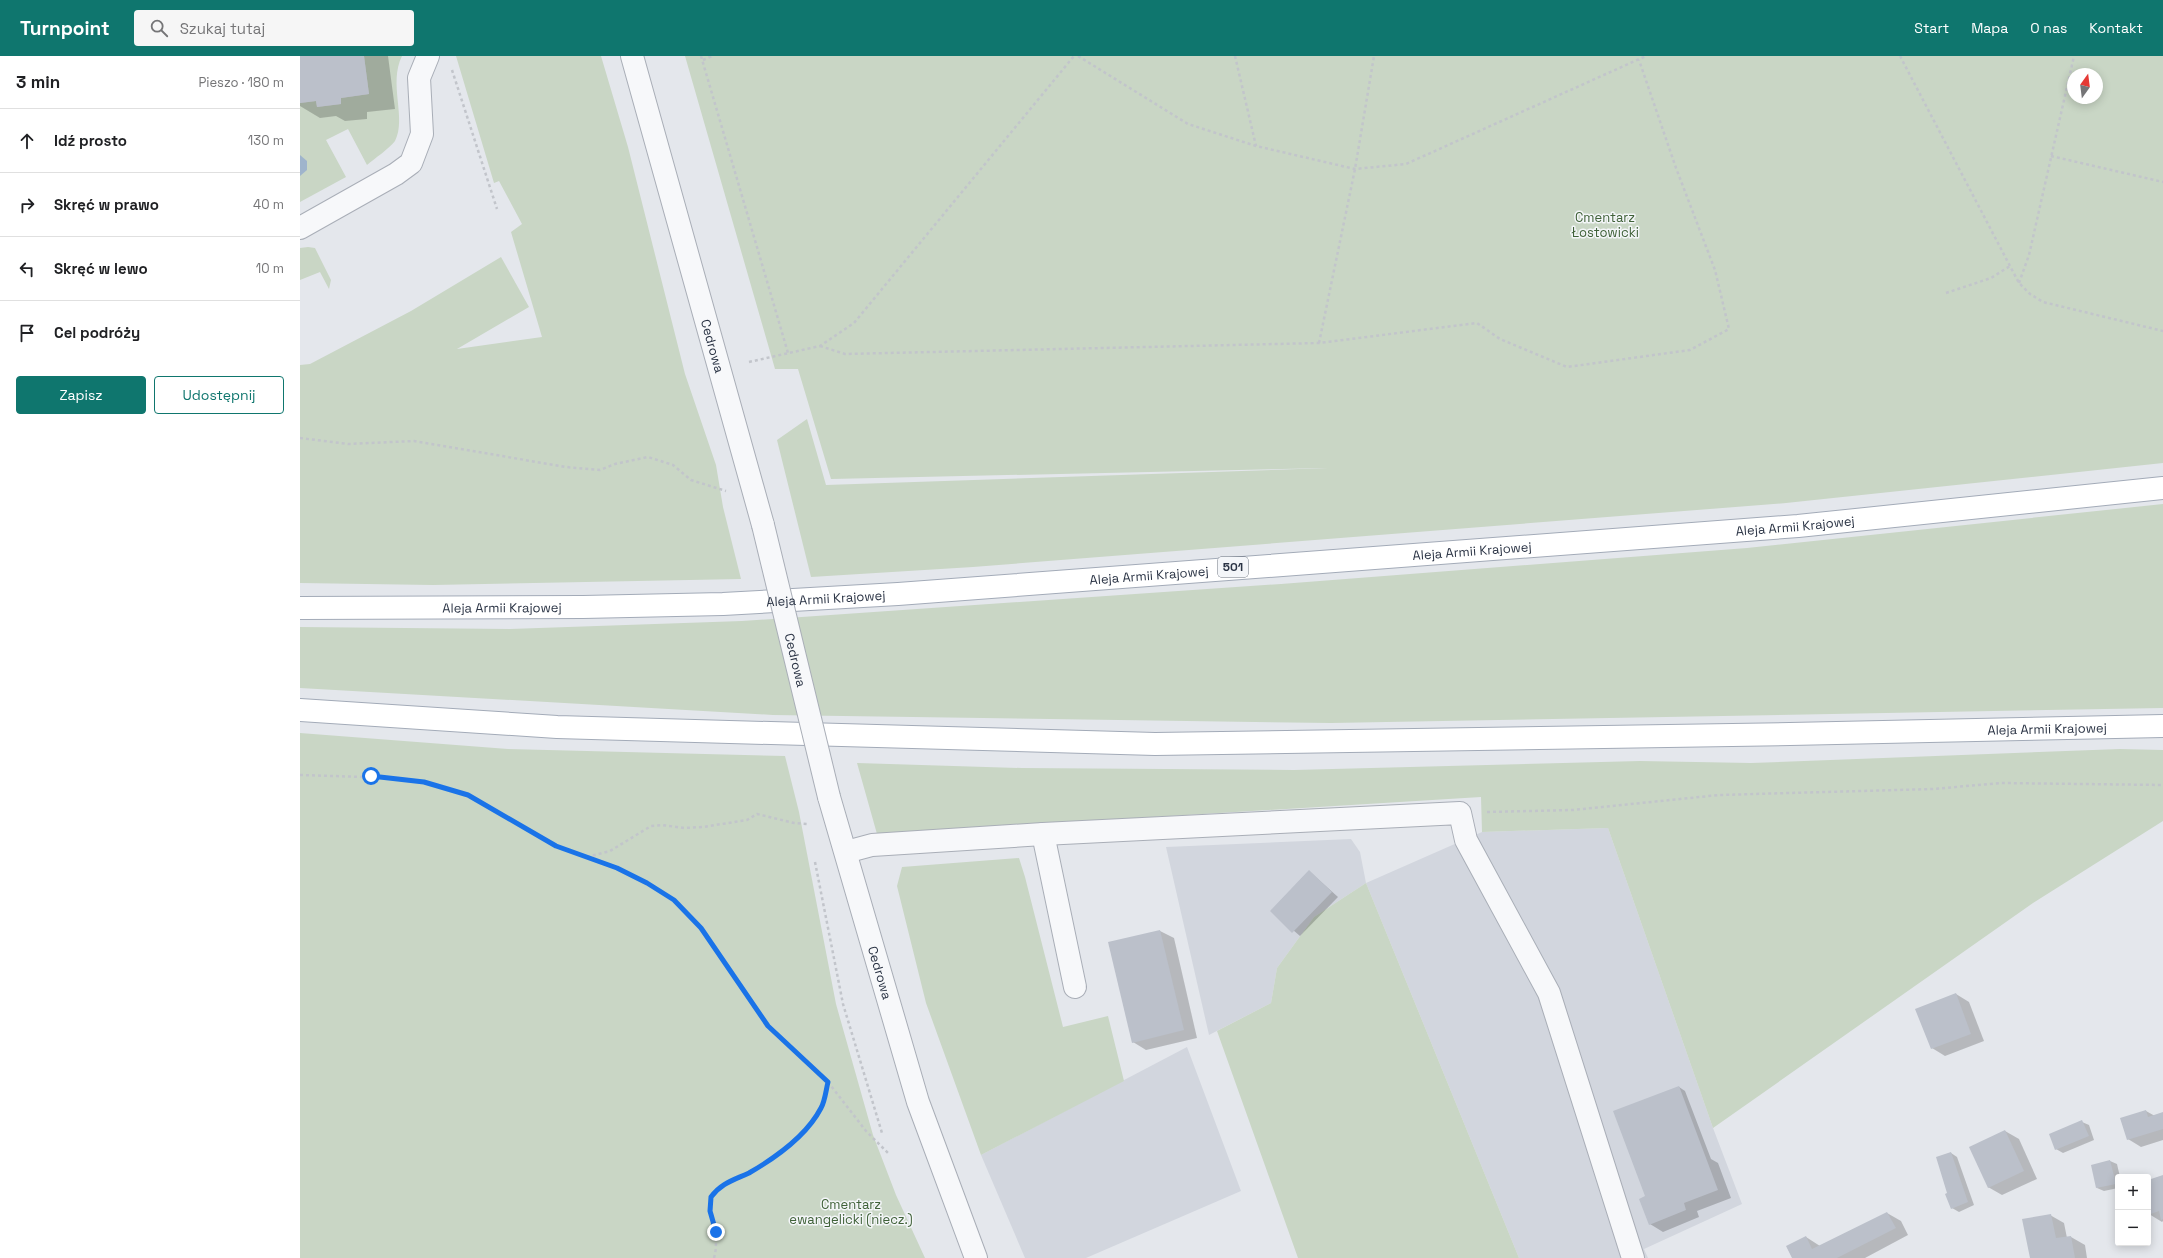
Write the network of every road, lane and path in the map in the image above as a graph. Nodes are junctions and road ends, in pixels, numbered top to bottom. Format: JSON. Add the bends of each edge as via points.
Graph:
{"nodes":[{"id":1,"x":428,"y":56,"type":"edge"},
{"id":2,"x":632,"y":56,"type":"edge"},
{"id":3,"x":702,"y":56,"type":"edge"},
{"id":4,"x":712,"y":56,"type":"edge"},
{"id":5,"x":1074,"y":56,"type":"edge"},
{"id":6,"x":1078,"y":56,"type":"edge"},
{"id":7,"x":1236,"y":56,"type":"edge"},
{"id":8,"x":1374,"y":56,"type":"edge"},
{"id":9,"x":1646,"y":56,"type":"edge"},
{"id":10,"x":1900,"y":56,"type":"edge"},
{"id":11,"x":2074,"y":56,"type":"edge"},
{"id":12,"x":703,"y":60,"type":"junction"},
{"id":13,"x":1639,"y":60,"type":"junction"},
{"id":14,"x":450,"y":63,"type":"dead end"},
{"id":15,"x":1256,"y":146,"type":"junction"},
{"id":16,"x":2051,"y":156,"type":"junction"},
{"id":17,"x":1355,"y":169,"type":"junction"},
{"id":18,"x":2163,"y":182,"type":"edge"},
{"id":19,"x":496,"y":209,"type":"dead end"},
{"id":20,"x":300,"y":228,"type":"edge"},
{"id":21,"x":2010,"y":266,"type":"junction"},
{"id":22,"x":2019,"y":282,"type":"junction"},
{"id":23,"x":1946,"y":293,"type":"dead end"},
{"id":24,"x":2163,"y":331,"type":"edge"},
{"id":25,"x":1319,"y":343,"type":"junction"},
{"id":26,"x":820,"y":346,"type":"junction"},
{"id":27,"x":788,"y":353,"type":"junction"},
{"id":28,"x":749,"y":362,"type":"dead end"},
{"id":29,"x":300,"y":438,"type":"edge"},
{"id":30,"x":2163,"y":488,"type":"edge"},
{"id":31,"x":726,"y":491,"type":"dead end"},
{"id":32,"x":300,"y":608,"type":"edge"},
{"id":33,"x":300,"y":710,"type":"edge"},
{"id":34,"x":2163,"y":726,"type":"edge"},
{"id":35,"x":300,"y":775,"type":"edge"},
{"id":36,"x":2163,"y":785,"type":"edge"},
{"id":37,"x":1460,"y":813,"type":"junction"},
{"id":38,"x":808,"y":824,"type":"dead end"},
{"id":39,"x":1043,"y":834,"type":"junction"},
{"id":40,"x":846,"y":852,"type":"junction"},
{"id":41,"x":586,"y":857,"type":"junction"},
{"id":42,"x":815,"y":862,"type":"dead end"},
{"id":43,"x":1075,"y":987,"type":"dead end"},
{"id":44,"x":828,"y":1082,"type":"junction"},
{"id":45,"x":882,"y":1133,"type":"dead end"},
{"id":46,"x":888,"y":1153,"type":"dead end"},
{"id":47,"x":714,"y":1258,"type":"edge"},
{"id":48,"x":976,"y":1258,"type":"edge"},
{"id":49,"x":1632,"y":1258,"type":"edge"}],
"edges":[{"from":1,"to":20,"type":"street","via":[[419,78],[422,134],[411,163]]},
{"from":2,"to":40,"type":"street","name":"Cedrowa","bridge":true,"via":[[763,525],[829,797]]},
{"from":3,"to":12,"type":"path"},
{"from":4,"to":12,"type":"path"},
{"from":5,"to":26,"type":"path","via":[[854,323]]},
{"from":6,"to":15,"type":"path","via":[[1188,124]]},
{"from":7,"to":15,"type":"path"},
{"from":8,"to":17,"type":"path"},
{"from":9,"to":13,"type":"path"},
{"from":10,"to":21,"type":"path"},
{"from":11,"to":16,"type":"path"},
{"from":12,"to":27,"type":"path"},
{"from":13,"to":17,"type":"path","via":[[1406,164]]},
{"from":13,"to":25,"type":"path","via":[[1715,270],[1729,329],[1690,350],[1567,367],[1500,339],[1478,323]]},
{"from":14,"to":19,"type":"path"},
{"from":15,"to":17,"type":"path"},
{"from":16,"to":18,"type":"path"},
{"from":16,"to":22,"type":"path","via":[[2029,255]]},
{"from":17,"to":25,"type":"path"},
{"from":21,"to":22,"type":"path"},
{"from":21,"to":23,"type":"path","via":[[1991,278]]},
{"from":22,"to":24,"type":"path","via":[[2042,302]]},
{"from":25,"to":26,"type":"path","via":[[845,354]]},
{"from":26,"to":27,"type":"path"},
{"from":27,"to":28,"type":"path"},
{"from":29,"to":31,"type":"path","via":[[348,444],[414,441],[566,467],[600,470],[648,457],[673,465],[691,480]]},
{"from":30,"to":32,"type":"main road","name":"Aleja Armii Krajowej","number":"501","via":[[1798,526],[898,594],[724,604]]},
{"from":33,"to":34,"type":"main road","name":"Aleja Armii Krajowej","via":[[565,728],[1155,744]]},
{"from":35,"to":41,"type":"path","via":[[371,776],[424,782],[468,795],[556,846]]},
{"from":36,"to":37,"type":"path","via":[[2001,783],[1933,789],[1719,795],[1573,810]]},
{"from":37,"to":39,"type":"street"},
{"from":37,"to":49,"type":"street","via":[[1466,840],[1549,993]]},
{"from":38,"to":41,"type":"path","via":[[757,814],[747,820],[703,827],[651,826],[610,850]]},
{"from":39,"to":40,"type":"street","via":[[872,845]]},
{"from":39,"to":43,"type":"street"},
{"from":40,"to":48,"type":"street","name":"Cedrowa","via":[[918,1102]]},
{"from":41,"to":44,"type":"path","via":[[617,868],[674,900],[701,928],[768,1026]]},
{"from":42,"to":45,"type":"path","via":[[843,1004]]},
{"from":44,"to":46,"type":"path","via":[[866,1131]]},
{"from":44,"to":47,"type":"path","via":[[821,1108],[804,1131],[783,1150],[749,1172],[722,1184],[711,1197],[710,1211],[716,1232]]}]}
